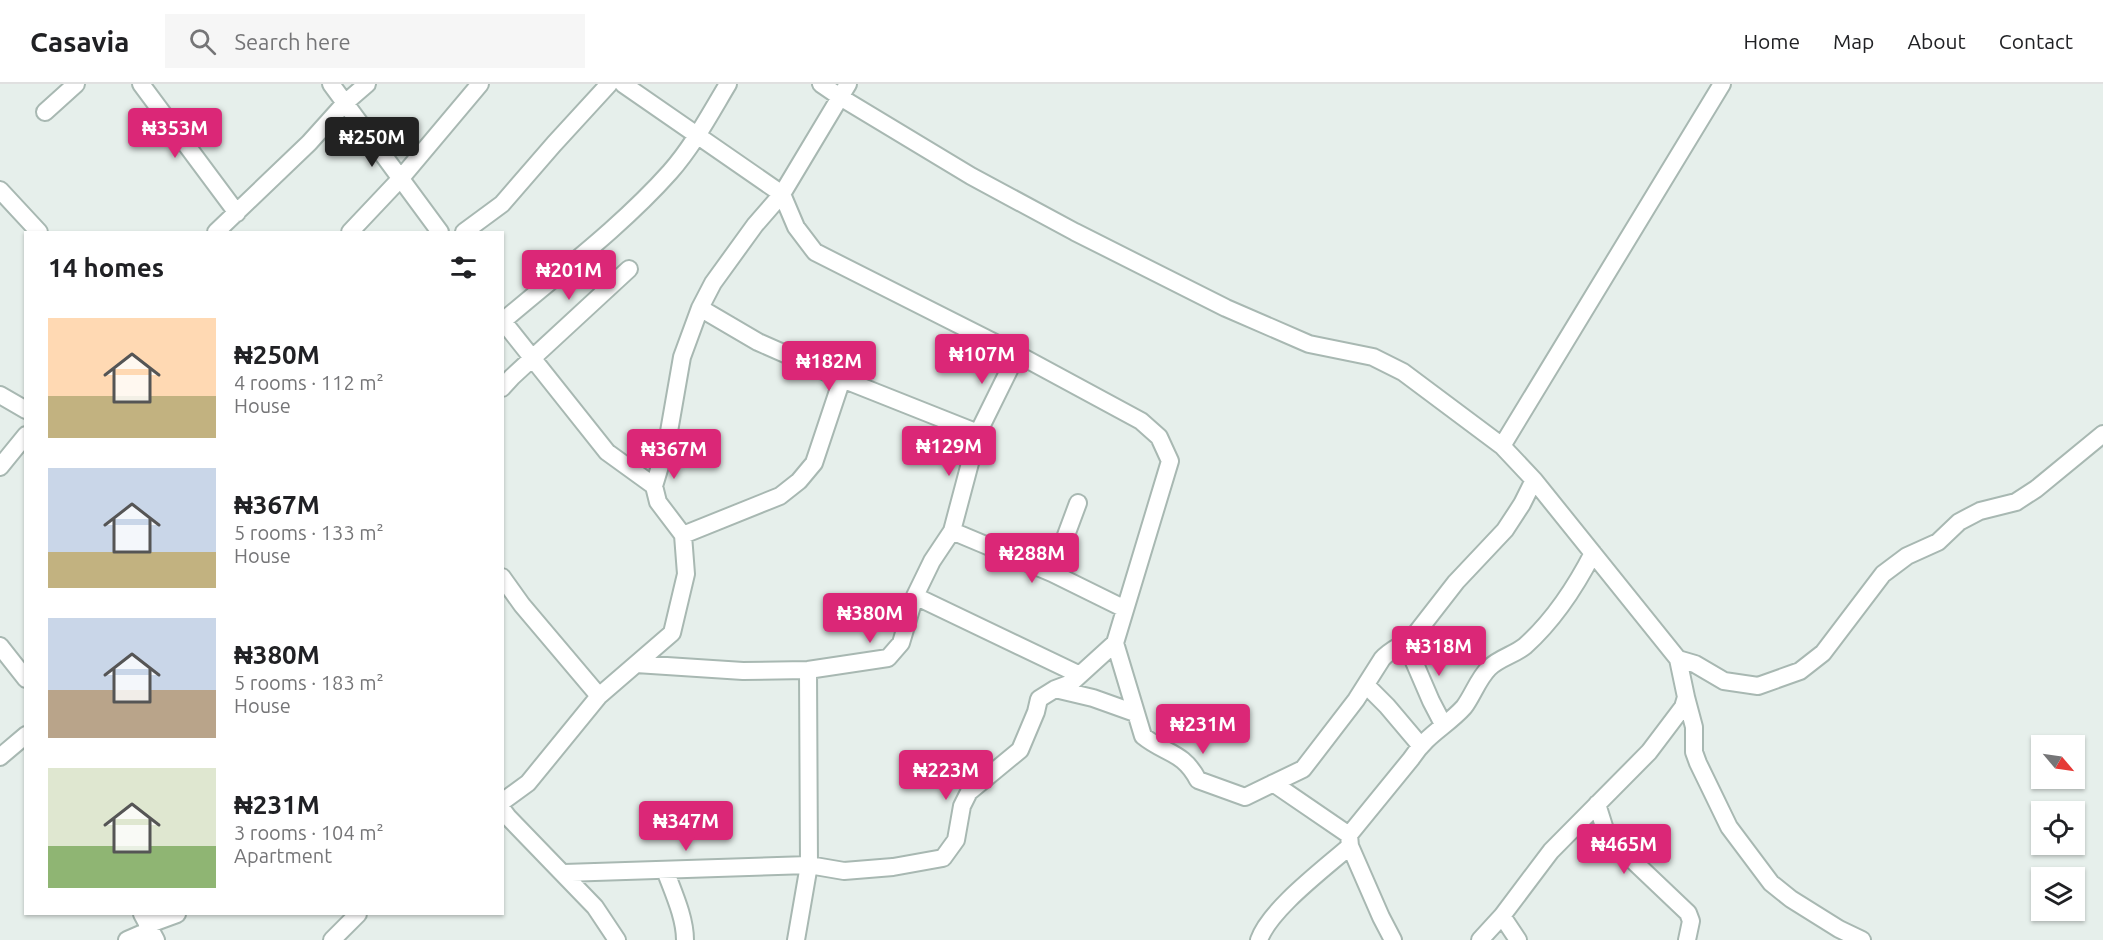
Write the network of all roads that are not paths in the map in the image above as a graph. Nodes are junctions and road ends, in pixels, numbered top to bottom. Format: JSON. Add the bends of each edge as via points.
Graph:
{"nodes":[{"id":1,"x":76,"y":84,"type":"edge"},
{"id":2,"x":141,"y":84,"type":"edge"},
{"id":3,"x":331,"y":84,"type":"edge"},
{"id":4,"x":367,"y":84,"type":"edge"},
{"id":5,"x":480,"y":84,"type":"edge"},
{"id":6,"x":609,"y":84,"type":"edge"},
{"id":7,"x":622,"y":84,"type":"edge"},
{"id":8,"x":728,"y":84,"type":"edge"},
{"id":9,"x":821,"y":84,"type":"edge"},
{"id":10,"x":1722,"y":84,"type":"edge"},
{"id":11,"x":844,"y":91,"type":"edge"},
{"id":12,"x":345,"y":104,"type":"junction"},
{"id":13,"x":45,"y":112,"type":"dead end"},
{"id":14,"x":696,"y":136,"type":"junction"},
{"id":15,"x":401,"y":178,"type":"junction"},
{"id":16,"x":0,"y":190,"type":"edge"},
{"id":17,"x":782,"y":194,"type":"junction"},
{"id":18,"x":237,"y":213,"type":"junction"},
{"id":19,"x":38,"y":231,"type":"edge"},
{"id":20,"x":217,"y":231,"type":"edge"},
{"id":21,"x":351,"y":231,"type":"edge"},
{"id":22,"x":439,"y":231,"type":"edge"},
{"id":23,"x":465,"y":231,"type":"edge"},
{"id":24,"x":629,"y":269,"type":"dead end"},
{"id":25,"x":700,"y":308,"type":"junction"},
{"id":26,"x":504,"y":320,"type":"edge"},
{"id":27,"x":504,"y":322,"type":"edge"},
{"id":28,"x":1017,"y":354,"type":"junction"},
{"id":29,"x":532,"y":359,"type":"junction"},
{"id":30,"x":842,"y":379,"type":"junction"},
{"id":31,"x":504,"y":386,"type":"edge"},
{"id":32,"x":0,"y":395,"type":"edge"},
{"id":33,"x":24,"y":409,"type":"edge"},
{"id":34,"x":978,"y":433,"type":"junction"},
{"id":35,"x":2103,"y":434,"type":"edge"},
{"id":36,"x":24,"y":437,"type":"edge"},
{"id":37,"x":1502,"y":446,"type":"junction"},
{"id":38,"x":0,"y":467,"type":"edge"},
{"id":39,"x":1534,"y":480,"type":"junction"},
{"id":40,"x":654,"y":486,"type":"junction"},
{"id":41,"x":1078,"y":503,"type":"dead end"},
{"id":42,"x":952,"y":531,"type":"junction"},
{"id":43,"x":683,"y":535,"type":"junction"},
{"id":44,"x":1593,"y":553,"type":"junction"},
{"id":45,"x":1052,"y":573,"type":"junction"},
{"id":46,"x":504,"y":580,"type":"edge"},
{"id":47,"x":915,"y":596,"type":"junction"},
{"id":48,"x":1125,"y":609,"type":"junction"},
{"id":49,"x":1115,"y":642,"type":"junction"},
{"id":50,"x":1406,"y":644,"type":"junction"},
{"id":51,"x":0,"y":646,"type":"edge"},
{"id":52,"x":1678,"y":659,"type":"junction"},
{"id":53,"x":636,"y":664,"type":"junction"},
{"id":54,"x":808,"y":670,"type":"junction"},
{"id":55,"x":1080,"y":675,"type":"junction"},
{"id":56,"x":24,"y":676,"type":"edge"},
{"id":57,"x":1366,"y":685,"type":"junction"},
{"id":58,"x":1055,"y":689,"type":"junction"},
{"id":59,"x":599,"y":696,"type":"junction"},
{"id":60,"x":1686,"y":698,"type":"junction"},
{"id":61,"x":1135,"y":713,"type":"junction"},
{"id":62,"x":1443,"y":724,"type":"junction"},
{"id":63,"x":24,"y":737,"type":"edge"},
{"id":64,"x":1420,"y":745,"type":"junction"},
{"id":65,"x":0,"y":757,"type":"edge"},
{"id":66,"x":1273,"y":783,"type":"junction"},
{"id":67,"x":504,"y":803,"type":"edge"},
{"id":68,"x":1597,"y":804,"type":"junction"},
{"id":69,"x":504,"y":807,"type":"edge"},
{"id":70,"x":1349,"y":841,"type":"junction"},
{"id":71,"x":809,"y":865,"type":"junction"},
{"id":72,"x":665,"y":870,"type":"junction"},
{"id":73,"x":564,"y":873,"type":"junction"},
{"id":74,"x":175,"y":915,"type":"edge"},
{"id":75,"x":357,"y":915,"type":"edge"},
{"id":76,"x":1502,"y":916,"type":"junction"},
{"id":77,"x":601,"y":917,"type":"junction"},
{"id":78,"x":149,"y":927,"type":"edge"},
{"id":79,"x":127,"y":940,"type":"edge"},
{"id":80,"x":332,"y":940,"type":"edge"},
{"id":81,"x":598,"y":940,"type":"edge"},
{"id":82,"x":616,"y":940,"type":"edge"},
{"id":83,"x":685,"y":940,"type":"edge"},
{"id":84,"x":796,"y":940,"type":"edge"},
{"id":85,"x":1258,"y":940,"type":"edge"},
{"id":86,"x":1393,"y":940,"type":"edge"},
{"id":87,"x":1480,"y":940,"type":"edge"},
{"id":88,"x":1518,"y":940,"type":"edge"},
{"id":89,"x":1687,"y":940,"type":"edge"},
{"id":90,"x":1862,"y":940,"type":"edge"}],
"edges":[{"from":1,"to":13,"type":"street"},
{"from":2,"to":18,"type":"street"},
{"from":3,"to":12,"type":"street"},
{"from":4,"to":12,"type":"street"},
{"from":5,"to":15,"type":"street"},
{"from":6,"to":23,"type":"street","via":[[502,204]]},
{"from":7,"to":14,"type":"street"},
{"from":8,"to":14,"type":"street"},
{"from":9,"to":11,"type":"street"},
{"from":10,"to":37,"type":"street"},
{"from":11,"to":17,"type":"street"},
{"from":11,"to":37,"type":"street","via":[[971,176],[1226,308],[1309,344],[1373,357],[1403,372]]},
{"from":12,"to":15,"type":"street"},
{"from":12,"to":18,"type":"street"},
{"from":14,"to":17,"type":"street"},
{"from":14,"to":26,"type":"street","via":[[671,171],[624,217]]},
{"from":15,"to":21,"type":"street"},
{"from":15,"to":22,"type":"street"},
{"from":16,"to":19,"type":"street"},
{"from":17,"to":25,"type":"street","via":[[755,225]]},
{"from":17,"to":28,"type":"street","via":[[796,227],[816,252]]},
{"from":18,"to":20,"type":"street"},
{"from":24,"to":29,"type":"street"},
{"from":25,"to":30,"type":"street","via":[[758,342]]},
{"from":25,"to":40,"type":"street","via":[[682,357],[667,443]]},
{"from":27,"to":29,"type":"street"},
{"from":28,"to":34,"type":"street"},
{"from":28,"to":48,"type":"street","via":[[1141,421],[1159,437],[1170,461]]},
{"from":29,"to":31,"type":"street"},
{"from":29,"to":40,"type":"street","via":[[607,452]]},
{"from":30,"to":34,"type":"street"},
{"from":30,"to":43,"type":"street","via":[[814,463],[799,481],[780,496]]},
{"from":32,"to":33,"type":"street"},
{"from":34,"to":42,"type":"street"},
{"from":35,"to":52,"type":"street","via":[[2016,502],[1980,511],[1959,522],[1938,542],[1907,556],[1883,574],[1823,653],[1800,671],[1758,686],[1724,681]]},
{"from":36,"to":38,"type":"street"},
{"from":37,"to":39,"type":"street"},
{"from":39,"to":44,"type":"street"},
{"from":39,"to":50,"type":"street","via":[[1505,530]]},
{"from":40,"to":43,"type":"street","via":[[658,502]]},
{"from":41,"to":45,"type":"street"},
{"from":42,"to":45,"type":"street"},
{"from":42,"to":47,"type":"street"},
{"from":43,"to":53,"type":"street","via":[[686,574],[672,633]]},
{"from":44,"to":52,"type":"street"},
{"from":44,"to":62,"type":"street","via":[[1573,590],[1549,621],[1523,647],[1491,666],[1463,707]]},
{"from":45,"to":48,"type":"street"},
{"from":46,"to":59,"type":"street"},
{"from":47,"to":54,"type":"street","via":[[901,643],[888,658]]},
{"from":47,"to":55,"type":"street"},
{"from":48,"to":49,"type":"street"},
{"from":49,"to":55,"type":"street"},
{"from":49,"to":61,"type":"street"},
{"from":50,"to":57,"type":"street","via":[[1386,654]]},
{"from":50,"to":62,"type":"street"},
{"from":51,"to":56,"type":"street"},
{"from":52,"to":60,"type":"street"},
{"from":53,"to":54,"type":"street","via":[[743,671]]},
{"from":53,"to":59,"type":"street"},
{"from":54,"to":71,"type":"street"},
{"from":55,"to":58,"type":"street"},
{"from":57,"to":64,"type":"street"},
{"from":57,"to":66,"type":"street","via":[[1303,769]]},
{"from":58,"to":61,"type":"street"},
{"from":58,"to":71,"type":"street","via":[[1039,699],[1020,750],[969,792],[962,806],[956,840],[943,858],[844,871]]},
{"from":59,"to":67,"type":"street","via":[[528,783]]},
{"from":60,"to":68,"type":"street","via":[[1649,752]]},
{"from":60,"to":90,"type":"street","via":[[1695,727],[1696,758],[1729,827],[1771,883]]},
{"from":61,"to":66,"type":"street","via":[[1143,735],[1185,760],[1198,780],[1245,797]]},
{"from":62,"to":64,"type":"street"},
{"from":63,"to":65,"type":"street"},
{"from":64,"to":70,"type":"street"},
{"from":66,"to":70,"type":"street"},
{"from":68,"to":76,"type":"street","via":[[1551,851]]},
{"from":68,"to":89,"type":"street","via":[[1607,836],[1688,913],[1691,921]]},
{"from":69,"to":73,"type":"street","via":[[508,817]]},
{"from":70,"to":85,"type":"street","via":[[1263,929]]},
{"from":70,"to":86,"type":"street"},
{"from":71,"to":72,"type":"street"},
{"from":71,"to":84,"type":"street"},
{"from":72,"to":73,"type":"street"},
{"from":72,"to":83,"type":"street","via":[[685,928]]},
{"from":73,"to":77,"type":"street"},
{"from":74,"to":78,"type":"street"},
{"from":75,"to":80,"type":"street"},
{"from":76,"to":87,"type":"street"},
{"from":76,"to":88,"type":"street"},
{"from":77,"to":81,"type":"street"},
{"from":77,"to":82,"type":"street"},
{"from":78,"to":79,"type":"street"}]}
